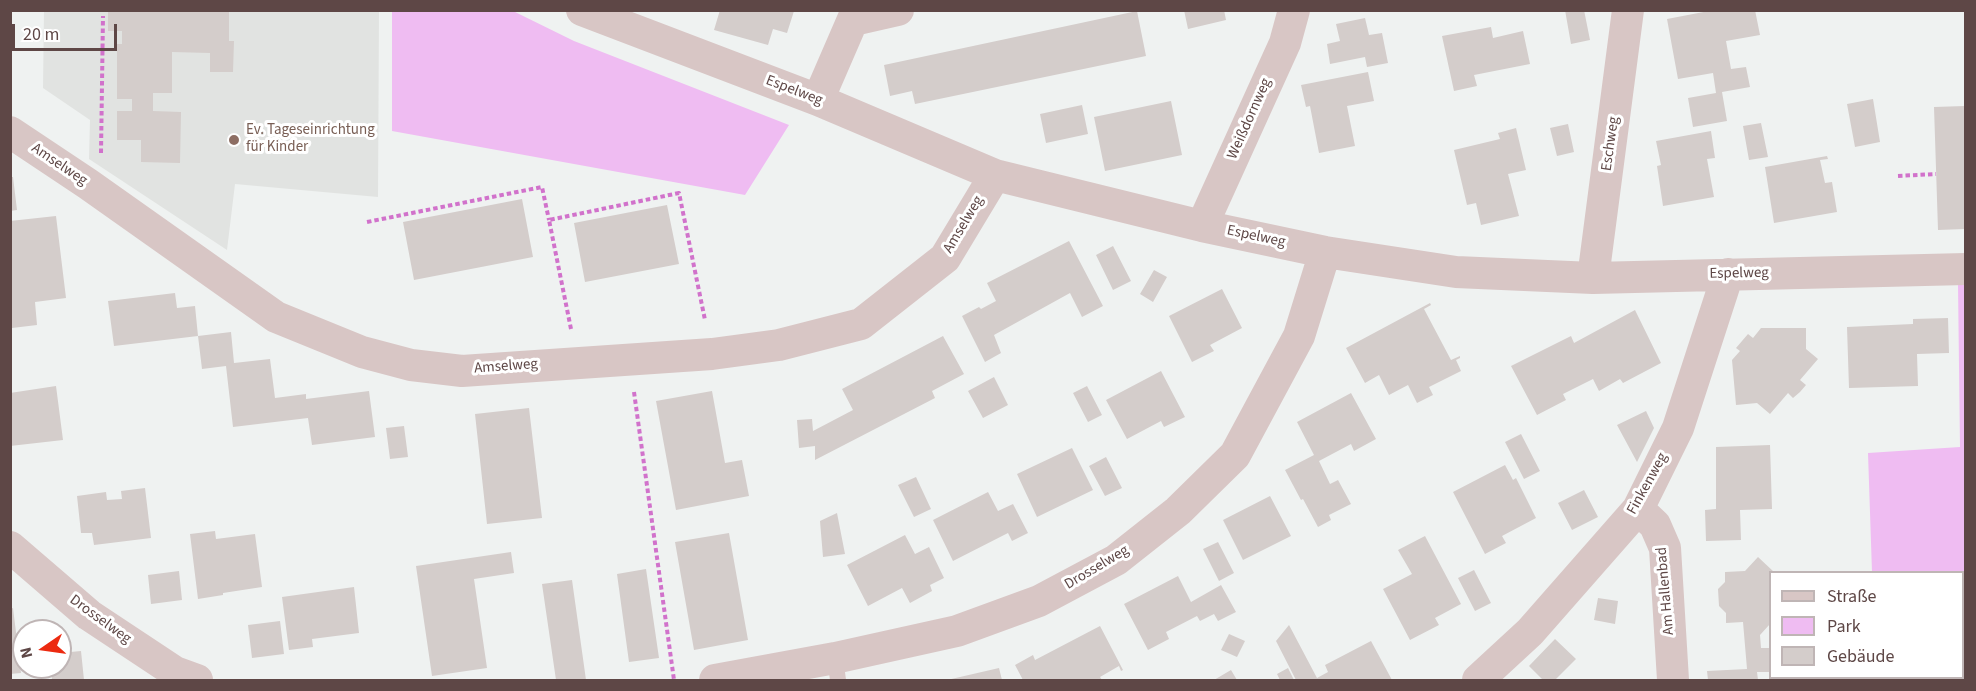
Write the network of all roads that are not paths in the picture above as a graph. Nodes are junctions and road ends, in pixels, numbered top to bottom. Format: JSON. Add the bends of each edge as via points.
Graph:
{"nodes":[{"id":1,"x":582,"y":10,"type":"edge"},
{"id":2,"x":898,"y":10,"type":"edge"},
{"id":3,"x":1294,"y":10,"type":"edge"},
{"id":4,"x":1628,"y":10,"type":"edge"},
{"id":5,"x":855,"y":15,"type":"edge"},
{"id":6,"x":818,"y":100,"type":"junction"},
{"id":7,"x":10,"y":132,"type":"edge"},
{"id":8,"x":995,"y":175,"type":"junction"},
{"id":9,"x":1202,"y":226,"type":"junction"},
{"id":10,"x":1325,"y":252,"type":"junction"},
{"id":11,"x":1965,"y":269,"type":"edge"},
{"id":12,"x":1728,"y":274,"type":"junction"},
{"id":13,"x":1593,"y":278,"type":"junction"},
{"id":14,"x":1638,"y":509,"type":"junction"},
{"id":15,"x":10,"y":547,"type":"edge"},
{"id":16,"x":837,"y":669,"type":"edge"},
{"id":17,"x":197,"y":681,"type":"edge"},
{"id":18,"x":715,"y":681,"type":"edge"},
{"id":19,"x":1478,"y":681,"type":"edge"},
{"id":20,"x":1673,"y":681,"type":"edge"}],
"edges":[{"from":1,"to":6,"type":"street","name":"Espelweg"},
{"from":2,"to":5,"type":"street"},
{"from":3,"to":9,"type":"street","name":"Weißdornweg","via":[[1285,43]]},
{"from":4,"to":13,"type":"street","name":"Eschweg"},
{"from":5,"to":6,"type":"street"},
{"from":6,"to":8,"type":"street","name":"Espelweg"},
{"from":7,"to":8,"type":"street","name":"Amselweg","via":[[276,317],[362,352],[411,364],[462,370],[712,354],[779,345],[861,324],[945,258]]},
{"from":8,"to":9,"type":"street","name":"Espelweg"},
{"from":9,"to":10,"type":"street","name":"Espelweg"},
{"from":10,"to":13,"type":"street","name":"Espelweg","via":[[1456,272]]},
{"from":10,"to":16,"type":"street","name":"Drosselweg","via":[[1299,336],[1235,455],[1178,511],[1116,560],[1039,602]]},
{"from":11,"to":12,"type":"street","name":"Espelweg"},
{"from":12,"to":13,"type":"street","name":"Espelweg"},
{"from":12,"to":14,"type":"street","name":"Finkenweg","via":[[1678,428]]},
{"from":14,"to":19,"type":"street","name":"Finkenweg","via":[[1530,632]]},
{"from":14,"to":20,"type":"street","name":"Am Hallenbad","via":[[1655,525],[1665,548]]},
{"from":15,"to":17,"type":"street","name":"Drosselweg","via":[[89,615],[175,672]]},
{"from":16,"to":18,"type":"street","name":"Drosselweg"}]}
